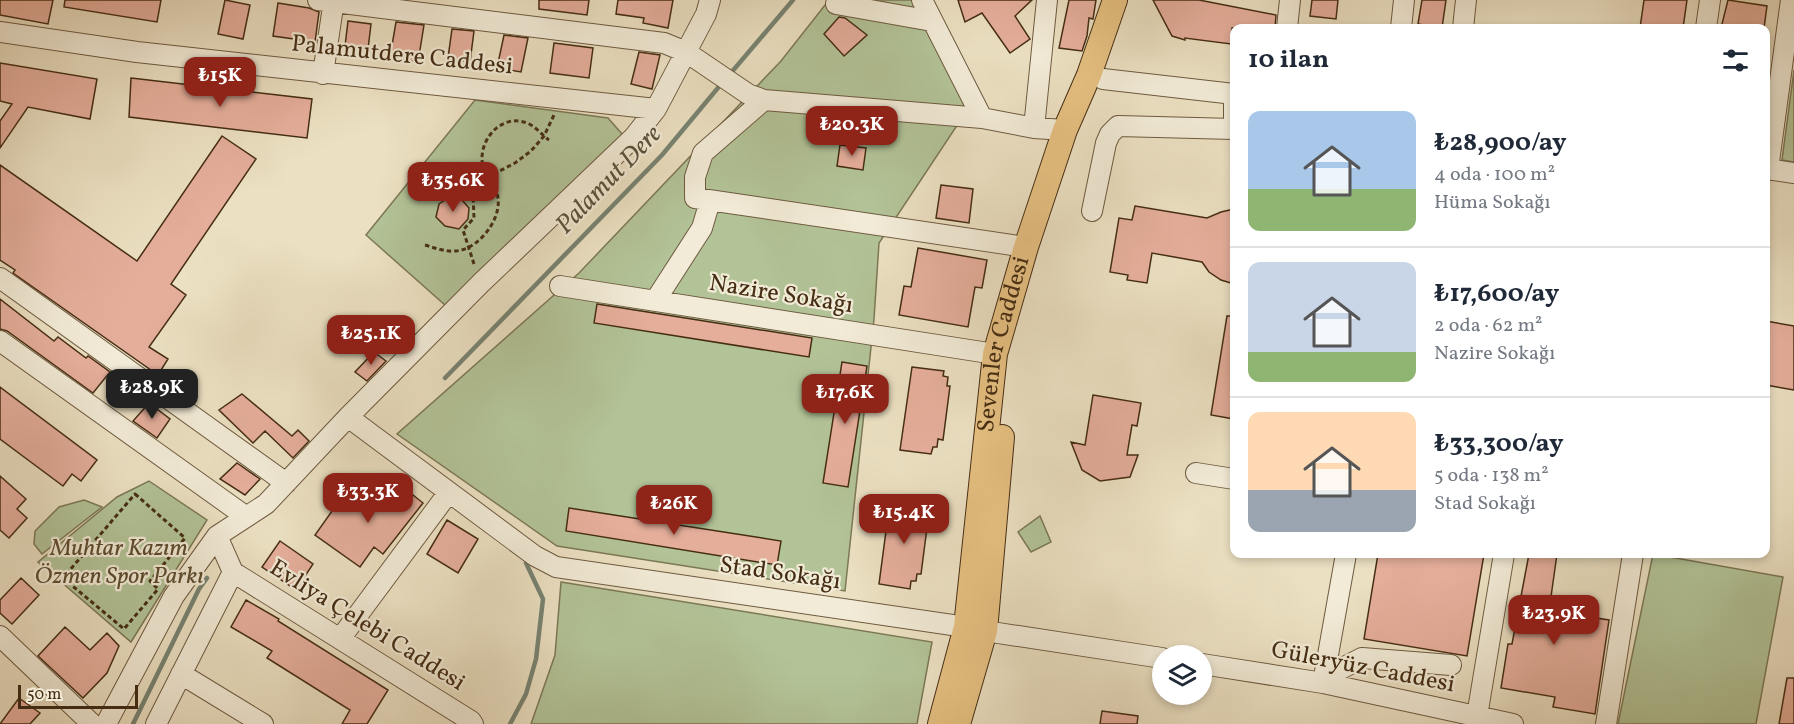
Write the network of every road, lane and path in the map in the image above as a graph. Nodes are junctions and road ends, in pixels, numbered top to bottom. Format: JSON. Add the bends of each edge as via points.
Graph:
{"nodes":[{"id":1,"x":710,"y":0,"type":"edge"},
{"id":2,"x":922,"y":0,"type":"edge"},
{"id":3,"x":1047,"y":0,"type":"edge"},
{"id":4,"x":1115,"y":0,"type":"edge"},
{"id":5,"x":1128,"y":0,"type":"edge"},
{"id":6,"x":1290,"y":0,"type":"edge"},
{"id":7,"x":1404,"y":0,"type":"edge"},
{"id":8,"x":1466,"y":0,"type":"edge"},
{"id":9,"x":1710,"y":0,"type":"edge"},
{"id":10,"x":1791,"y":0,"type":"edge"},
{"id":11,"x":328,"y":1,"type":"edge"},
{"id":12,"x":836,"y":4,"type":"dead end"},
{"id":13,"x":932,"y":21,"type":"junction"},
{"id":14,"x":1287,"y":24,"type":"edge"},
{"id":15,"x":1401,"y":24,"type":"edge"},
{"id":16,"x":1463,"y":24,"type":"edge"},
{"id":17,"x":1707,"y":24,"type":"edge"},
{"id":18,"x":0,"y":32,"type":"edge"},
{"id":19,"x":686,"y":52,"type":"junction"},
{"id":20,"x":323,"y":74,"type":"junction"},
{"id":21,"x":1096,"y":77,"type":"junction"},
{"id":22,"x":1230,"y":94,"type":"edge"},
{"id":23,"x":562,"y":99,"type":"junction"},
{"id":24,"x":764,"y":100,"type":"junction"},
{"id":25,"x":656,"y":109,"type":"junction"},
{"id":26,"x":982,"y":118,"type":"junction"},
{"id":27,"x":1034,"y":128,"type":"junction"},
{"id":28,"x":1230,"y":129,"type":"edge"},
{"id":29,"x":1065,"y":130,"type":"junction"},
{"id":30,"x":544,"y":136,"type":"junction"},
{"id":31,"x":549,"y":140,"type":"dead end"},
{"id":32,"x":1770,"y":148,"type":"edge"},
{"id":33,"x":1770,"y":169,"type":"edge"},
{"id":34,"x":1794,"y":173,"type":"edge"},
{"id":35,"x":488,"y":177,"type":"junction"},
{"id":36,"x":710,"y":201,"type":"junction"},
{"id":37,"x":1092,"y":211,"type":"dead end"},
{"id":38,"x":425,"y":244,"type":"dead end"},
{"id":39,"x":1026,"y":247,"type":"junction"},
{"id":40,"x":468,"y":248,"type":"junction"},
{"id":41,"x":0,"y":278,"type":"edge"},
{"id":42,"x":560,"y":286,"type":"dead end"},
{"id":43,"x":655,"y":301,"type":"junction"},
{"id":44,"x":0,"y":341,"type":"edge"},
{"id":45,"x":995,"y":354,"type":"junction"},
{"id":46,"x":348,"y":417,"type":"junction"},
{"id":47,"x":1196,"y":473,"type":"dead end"},
{"id":48,"x":1230,"y":478,"type":"edge"},
{"id":49,"x":286,"y":483,"type":"junction"},
{"id":50,"x":449,"y":492,"type":"junction"},
{"id":51,"x":135,"y":494,"type":"joint"},
{"id":52,"x":245,"y":516,"type":"junction"},
{"id":53,"x":217,"y":536,"type":"junction"},
{"id":54,"x":1345,"y":558,"type":"edge"},
{"id":55,"x":1503,"y":558,"type":"edge"},
{"id":56,"x":1632,"y":558,"type":"edge"},
{"id":57,"x":233,"y":572,"type":"junction"},
{"id":58,"x":975,"y":629,"type":"junction"},
{"id":59,"x":0,"y":636,"type":"edge"},
{"id":60,"x":340,"y":639,"type":"junction"},
{"id":61,"x":1152,"y":656,"type":"edge"},
{"id":62,"x":1212,"y":665,"type":"edge"},
{"id":63,"x":1451,"y":665,"type":"dead end"},
{"id":64,"x":181,"y":674,"type":"junction"},
{"id":65,"x":1324,"y":680,"type":"junction"},
{"id":66,"x":1477,"y":716,"type":"junction"},
{"id":67,"x":92,"y":724,"type":"edge"},
{"id":68,"x":106,"y":724,"type":"edge"},
{"id":69,"x":156,"y":724,"type":"edge"},
{"id":70,"x":263,"y":724,"type":"edge"},
{"id":71,"x":473,"y":724,"type":"edge"},
{"id":72,"x":940,"y":724,"type":"edge"},
{"id":73,"x":958,"y":724,"type":"edge"},
{"id":74,"x":1513,"y":724,"type":"edge"},
{"id":75,"x":1606,"y":724,"type":"edge"}],
"edges":[{"from":1,"to":19,"type":"street"},
{"from":2,"to":13,"type":"street"},
{"from":3,"to":27,"type":"street"},
{"from":4,"to":21,"type":"main road","name":"Sevenler Caddesi"},
{"from":5,"to":21,"type":"main road","name":"Sevenler Caddesi"},
{"from":6,"to":14,"type":"street"},
{"from":7,"to":15,"type":"street"},
{"from":8,"to":16,"type":"street"},
{"from":9,"to":17,"type":"street"},
{"from":10,"to":32,"type":"street"},
{"from":11,"to":19,"type":"street","via":[[664,43]]},
{"from":11,"to":20,"type":"street"},
{"from":12,"to":13,"type":"street"},
{"from":13,"to":26,"type":"street"},
{"from":18,"to":20,"type":"street","name":"Palamutdere Caddesi"},
{"from":19,"to":24,"type":"street","via":[[748,94]]},
{"from":19,"to":25,"type":"street"},
{"from":20,"to":23,"type":"street","name":"Palamutdere Caddesi"},
{"from":21,"to":22,"type":"street"},
{"from":21,"to":29,"type":"main road","name":"Sevenler Caddesi"},
{"from":21,"to":58,"type":"main road","name":"Sevenler Caddesi","via":[[1053,200],[1009,355]]},
{"from":23,"to":25,"type":"street","name":"Palamutdere Caddesi"},
{"from":23,"to":30,"type":"path"},
{"from":24,"to":26,"type":"street"},
{"from":24,"to":36,"type":"street","via":[[703,153],[695,177],[695,198]]},
{"from":25,"to":46,"type":"street","via":[[634,137]]},
{"from":26,"to":27,"type":"street"},
{"from":27,"to":29,"type":"street"},
{"from":28,"to":37,"type":"street","via":[[1118,126],[1106,143]]},
{"from":29,"to":39,"type":"main road","name":"Sevenler Caddesi"},
{"from":30,"to":31,"type":"path"},
{"from":30,"to":35,"type":"path","via":[[515,163]]},
{"from":30,"to":35,"type":"path","via":[[531,125],[501,124],[483,145],[482,159]]},
{"from":33,"to":34,"type":"street"},
{"from":35,"to":40,"type":"path","via":[[473,194],[474,218],[463,230]]},
{"from":35,"to":40,"type":"path","via":[[498,198],[496,214],[491,227]]},
{"from":36,"to":39,"type":"street"},
{"from":36,"to":43,"type":"street","via":[[702,228]]},
{"from":38,"to":40,"type":"path","via":[[441,250]]},
{"from":39,"to":45,"type":"main road","name":"Sevenler Caddesi"},
{"from":41,"to":49,"type":"street"},
{"from":42,"to":43,"type":"street","name":"Nazire Sokağı"},
{"from":43,"to":45,"type":"street","name":"Nazire Sokağı"},
{"from":44,"to":52,"type":"street"},
{"from":45,"to":58,"type":"main road","name":"Sevenler Caddesi"},
{"from":46,"to":49,"type":"street"},
{"from":46,"to":50,"type":"street","name":"Stad Sokağı"},
{"from":47,"to":48,"type":"street"},
{"from":49,"to":52,"type":"street","via":[[266,504]]},
{"from":50,"to":58,"type":"street","name":"Stad Sokağı","via":[[555,567]]},
{"from":50,"to":60,"type":"street"},
{"from":51,"to":51,"type":"path","via":[[185,538],[150,581],[158,589],[124,629],[63,578]]},
{"from":52,"to":53,"type":"street"},
{"from":53,"to":57,"type":"street"},
{"from":53,"to":68,"type":"street","via":[[174,596]]},
{"from":54,"to":65,"type":"street"},
{"from":55,"to":66,"type":"street"},
{"from":56,"to":75,"type":"street"},
{"from":57,"to":60,"type":"street","name":"Evliya Çelebi Caddesi"},
{"from":57,"to":64,"type":"street"},
{"from":58,"to":61,"type":"street"},
{"from":58,"to":72,"type":"main road","name":"Sevenler Caddesi"},
{"from":58,"to":73,"type":"main road","name":"Sevenler Caddesi"},
{"from":59,"to":67,"type":"street"},
{"from":60,"to":71,"type":"street","name":"Evliya Çelebi Caddesi"},
{"from":62,"to":65,"type":"street","name":"Güleryüz Caddesi"},
{"from":63,"to":65,"type":"street","via":[[1362,658]]},
{"from":64,"to":69,"type":"street"},
{"from":64,"to":70,"type":"street"},
{"from":65,"to":66,"type":"street","name":"Güleryüz Caddesi"},
{"from":66,"to":74,"type":"street","name":"Güleryüz Caddesi"}]}
